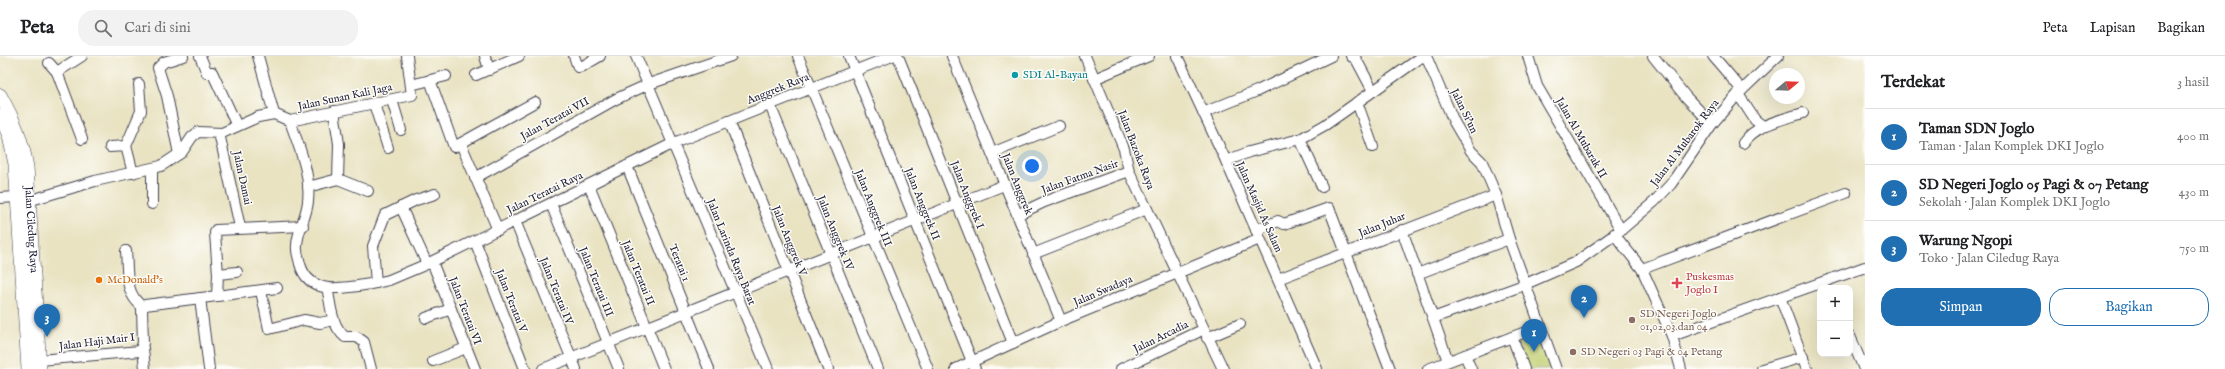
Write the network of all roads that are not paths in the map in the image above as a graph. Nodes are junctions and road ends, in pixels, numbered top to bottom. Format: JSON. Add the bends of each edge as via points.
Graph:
{"nodes":[{"id":1,"x":82,"y":56,"type":"edge"},
{"id":2,"x":183,"y":56,"type":"edge"},
{"id":3,"x":200,"y":56,"type":"edge"},
{"id":4,"x":258,"y":56,"type":"edge"},
{"id":5,"x":407,"y":56,"type":"edge"},
{"id":6,"x":486,"y":56,"type":"edge"},
{"id":7,"x":520,"y":56,"type":"edge"},
{"id":8,"x":574,"y":56,"type":"edge"},
{"id":9,"x":600,"y":56,"type":"edge"},
{"id":10,"x":636,"y":56,"type":"edge"},
{"id":11,"x":730,"y":56,"type":"edge"},
{"id":12,"x":798,"y":56,"type":"edge"},
{"id":13,"x":849,"y":56,"type":"edge"},
{"id":14,"x":892,"y":56,"type":"edge"},
{"id":15,"x":898,"y":56,"type":"edge"},
{"id":16,"x":952,"y":56,"type":"edge"},
{"id":17,"x":1085,"y":56,"type":"edge"},
{"id":18,"x":1149,"y":56,"type":"edge"},
{"id":19,"x":1177,"y":56,"type":"edge"},
{"id":20,"x":1331,"y":56,"type":"edge"},
{"id":21,"x":1351,"y":56,"type":"edge"},
{"id":22,"x":1425,"y":56,"type":"edge"},
{"id":23,"x":1528,"y":56,"type":"edge"},
{"id":24,"x":1653,"y":56,"type":"edge"},
{"id":25,"x":1713,"y":56,"type":"edge"},
{"id":26,"x":1777,"y":56,"type":"edge"},
{"id":27,"x":49,"y":63,"type":"dead end"},
{"id":28,"x":489,"y":70,"type":"junction"},
{"id":29,"x":855,"y":71,"type":"junction"},
{"id":30,"x":57,"y":72,"type":"junction"},
{"id":31,"x":476,"y":75,"type":"dead end"},
{"id":32,"x":446,"y":76,"type":"dead end"},
{"id":33,"x":1094,"y":79,"type":"junction"},
{"id":34,"x":430,"y":80,"type":"junction"},
{"id":35,"x":139,"y":84,"type":"dead end"},
{"id":36,"x":649,"y":84,"type":"junction"},
{"id":37,"x":411,"y":85,"type":"junction"},
{"id":38,"x":812,"y":88,"type":"junction"},
{"id":39,"x":1373,"y":91,"type":"junction"},
{"id":40,"x":1740,"y":92,"type":"junction"},
{"id":41,"x":0,"y":95,"type":"edge"},
{"id":42,"x":392,"y":100,"type":"junction"},
{"id":43,"x":535,"y":102,"type":"dead end"},
{"id":44,"x":1357,"y":102,"type":"junction"},
{"id":45,"x":374,"y":104,"type":"junction"},
{"id":46,"x":770,"y":105,"type":"junction"},
{"id":47,"x":334,"y":111,"type":"junction"},
{"id":48,"x":1203,"y":113,"type":"junction"},
{"id":49,"x":274,"y":114,"type":"junction"},
{"id":50,"x":1803,"y":114,"type":"dead end"},
{"id":51,"x":0,"y":115,"type":"edge"},
{"id":52,"x":290,"y":121,"type":"junction"},
{"id":53,"x":729,"y":121,"type":"junction"},
{"id":54,"x":1712,"y":124,"type":"junction"},
{"id":55,"x":237,"y":126,"type":"junction"},
{"id":56,"x":1059,"y":126,"type":"dead end"},
{"id":57,"x":1764,"y":126,"type":"junction"},
{"id":58,"x":401,"y":130,"type":"dead end"},
{"id":59,"x":219,"y":133,"type":"junction"},
{"id":60,"x":82,"y":139,"type":"dead end"},
{"id":61,"x":1300,"y":139,"type":"junction"},
{"id":62,"x":674,"y":143,"type":"junction"},
{"id":63,"x":1743,"y":143,"type":"dead end"},
{"id":64,"x":461,"y":144,"type":"junction"},
{"id":65,"x":126,"y":146,"type":"junction"},
{"id":66,"x":110,"y":147,"type":"dead end"},
{"id":67,"x":1373,"y":147,"type":"dead end"},
{"id":68,"x":388,"y":148,"type":"dead end"},
{"id":69,"x":992,"y":153,"type":"junction"},
{"id":70,"x":179,"y":154,"type":"junction"},
{"id":71,"x":1226,"y":161,"type":"junction"},
{"id":72,"x":627,"y":166,"type":"junction"},
{"id":73,"x":152,"y":169,"type":"junction"},
{"id":74,"x":1129,"y":171,"type":"junction"},
{"id":75,"x":134,"y":173,"type":"junction"},
{"id":76,"x":475,"y":178,"type":"junction"},
{"id":77,"x":338,"y":180,"type":"junction"},
{"id":78,"x":590,"y":185,"type":"junction"},
{"id":79,"x":1004,"y":185,"type":"junction"},
{"id":80,"x":308,"y":187,"type":"junction"},
{"id":81,"x":1322,"y":187,"type":"dead end"},
{"id":82,"x":368,"y":191,"type":"dead end"},
{"id":83,"x":1846,"y":193,"type":"dead end"},
{"id":84,"x":435,"y":194,"type":"dead end"},
{"id":85,"x":1496,"y":195,"type":"junction"},
{"id":86,"x":0,"y":198,"type":"edge"},
{"id":87,"x":22,"y":199,"type":"junction"},
{"id":88,"x":152,"y":204,"type":"dead end"},
{"id":89,"x":551,"y":204,"type":"junction"},
{"id":90,"x":958,"y":204,"type":"junction"},
{"id":91,"x":401,"y":207,"type":"junction"},
{"id":92,"x":1147,"y":209,"type":"junction"},
{"id":93,"x":1017,"y":215,"type":"junction"},
{"id":94,"x":916,"y":220,"type":"junction"},
{"id":95,"x":515,"y":221,"type":"junction"},
{"id":96,"x":303,"y":226,"type":"junction"},
{"id":97,"x":240,"y":228,"type":"junction"},
{"id":98,"x":498,"y":230,"type":"junction"},
{"id":99,"x":1402,"y":230,"type":"junction"},
{"id":100,"x":1617,"y":232,"type":"junction"},
{"id":101,"x":1258,"y":235,"type":"junction"},
{"id":102,"x":872,"y":237,"type":"junction"},
{"id":103,"x":1509,"y":239,"type":"junction"},
{"id":104,"x":475,"y":241,"type":"junction"},
{"id":105,"x":126,"y":250,"type":"dead end"},
{"id":106,"x":1347,"y":252,"type":"junction"},
{"id":107,"x":830,"y":253,"type":"junction"},
{"id":108,"x":1033,"y":254,"type":"junction"},
{"id":109,"x":430,"y":263,"type":"junction"},
{"id":110,"x":1865,"y":267,"type":"edge"},
{"id":111,"x":1642,"y":269,"type":"junction"},
{"id":112,"x":788,"y":271,"type":"junction"},
{"id":113,"x":237,"y":272,"type":"dead end"},
{"id":114,"x":218,"y":274,"type":"junction"},
{"id":115,"x":1175,"y":274,"type":"junction"},
{"id":116,"x":1417,"y":274,"type":"junction"},
{"id":117,"x":1278,"y":279,"type":"junction"},
{"id":118,"x":376,"y":283,"type":"junction"},
{"id":119,"x":1526,"y":284,"type":"junction"},
{"id":120,"x":1828,"y":284,"type":"edge"},
{"id":121,"x":278,"y":288,"type":"dead end"},
{"id":122,"x":329,"y":288,"type":"junction"},
{"id":123,"x":262,"y":290,"type":"junction"},
{"id":124,"x":734,"y":292,"type":"junction"},
{"id":125,"x":217,"y":296,"type":"junction"},
{"id":126,"x":1780,"y":297,"type":"junction"},
{"id":127,"x":200,"y":298,"type":"junction"},
{"id":128,"x":143,"y":307,"type":"junction"},
{"id":129,"x":451,"y":309,"type":"junction"},
{"id":130,"x":685,"y":311,"type":"junction"},
{"id":131,"x":426,"y":318,"type":"dead end"},
{"id":132,"x":1433,"y":318,"type":"junction"},
{"id":133,"x":334,"y":320,"type":"junction"},
{"id":134,"x":1061,"y":322,"type":"junction"},
{"id":135,"x":1240,"y":324,"type":"dead end"},
{"id":136,"x":648,"y":326,"type":"junction"},
{"id":137,"x":1541,"y":326,"type":"junction"},
{"id":138,"x":1203,"y":335,"type":"junction"},
{"id":139,"x":1672,"y":336,"type":"junction"},
{"id":140,"x":1512,"y":337,"type":"junction"},
{"id":141,"x":608,"y":342,"type":"junction"},
{"id":142,"x":1013,"y":343,"type":"junction"},
{"id":143,"x":1853,"y":343,"type":"edge"},
{"id":144,"x":143,"y":348,"type":"junction"},
{"id":145,"x":466,"y":348,"type":"junction"},
{"id":146,"x":1465,"y":355,"type":"junction"},
{"id":147,"x":1804,"y":357,"type":"junction"},
{"id":148,"x":571,"y":358,"type":"junction"},
{"id":149,"x":433,"y":361,"type":"dead end"},
{"id":150,"x":1448,"y":361,"type":"junction"},
{"id":151,"x":34,"y":365,"type":"edge"},
{"id":152,"x":973,"y":365,"type":"edge"},
{"id":153,"x":145,"y":369,"type":"edge"},
{"id":154,"x":209,"y":369,"type":"edge"},
{"id":155,"x":371,"y":369,"type":"edge"},
{"id":156,"x":475,"y":369,"type":"edge"},
{"id":157,"x":526,"y":369,"type":"edge"},
{"id":158,"x":543,"y":369,"type":"edge"},
{"id":159,"x":576,"y":369,"type":"edge"},
{"id":160,"x":619,"y":369,"type":"edge"},
{"id":161,"x":664,"y":369,"type":"edge"},
{"id":162,"x":709,"y":369,"type":"edge"},
{"id":163,"x":768,"y":369,"type":"edge"},
{"id":164,"x":828,"y":369,"type":"edge"},
{"id":165,"x":878,"y":369,"type":"edge"},
{"id":166,"x":928,"y":369,"type":"edge"},
{"id":167,"x":956,"y":369,"type":"edge"},
{"id":168,"x":1121,"y":369,"type":"edge"},
{"id":169,"x":1223,"y":369,"type":"edge"},
{"id":170,"x":1317,"y":369,"type":"edge"},
{"id":171,"x":1390,"y":369,"type":"edge"},
{"id":172,"x":1428,"y":369,"type":"edge"},
{"id":173,"x":1471,"y":369,"type":"edge"},
{"id":174,"x":1524,"y":369,"type":"edge"},
{"id":175,"x":1556,"y":369,"type":"edge"},
{"id":176,"x":1681,"y":369,"type":"edge"},
{"id":177,"x":1762,"y":369,"type":"edge"},
{"id":178,"x":1807,"y":369,"type":"edge"},
{"id":179,"x":1864,"y":369,"type":"edge"}],
"edges":[{"from":1,"to":30,"type":"street"},
{"from":2,"to":70,"type":"street","via":[[164,62],[158,68],[167,96]]},
{"from":3,"to":55,"type":"street","via":[[207,73],[212,72]]},
{"from":4,"to":49,"type":"street"},
{"from":5,"to":37,"type":"street"},
{"from":6,"to":28,"type":"street"},
{"from":7,"to":28,"type":"street"},
{"from":8,"to":9,"type":"street","via":[[578,66],[583,66]]},
{"from":10,"to":36,"type":"street","name":"Jalan Larinda Raya Barat"},
{"from":11,"to":36,"type":"street","name":"Jalan Teratai VII"},
{"from":12,"to":38,"type":"street","name":"Jalan Anggrek III"},
{"from":13,"to":29,"type":"street","name":"Jalan Anggrek II"},
{"from":14,"to":29,"type":"street","name":"Anggrek Raya"},
{"from":15,"to":90,"type":"street","name":"Jalan Anggrek I"},
{"from":16,"to":69,"type":"street","name":"Jalan Anggrek"},
{"from":17,"to":33,"type":"street","name":"Jalan Bazoka Raya"},
{"from":18,"to":33,"type":"street"},
{"from":19,"to":48,"type":"street","name":"Jalan Masjid As Salam"},
{"from":20,"to":48,"type":"street"},
{"from":21,"to":39,"type":"street","via":[[1360,65]]},
{"from":22,"to":39,"type":"street"},
{"from":22,"to":85,"type":"street","name":"Jalan Si'un","via":[[1454,122],[1471,151],[1482,162]]},
{"from":23,"to":100,"type":"street","name":"Jalan Al Mubarak II","via":[[1536,86]]},
{"from":24,"to":54,"type":"street"},
{"from":25,"to":40,"type":"street"},
{"from":26,"to":40,"type":"street","name":"Jalan Al Mubarok Raya"},
{"from":27,"to":30,"type":"street"},
{"from":28,"to":31,"type":"street"},
{"from":29,"to":38,"type":"street","name":"Anggrek Raya"},
{"from":29,"to":94,"type":"street","name":"Jalan Anggrek II"},
{"from":30,"to":60,"type":"street"},
{"from":32,"to":34,"type":"street"},
{"from":33,"to":74,"type":"street","name":"Jalan Bazoka Raya","via":[[1124,149]]},
{"from":34,"to":37,"type":"street"},
{"from":34,"to":64,"type":"street","via":[[454,146]]},
{"from":35,"to":65,"type":"street","via":[[141,111]]},
{"from":36,"to":62,"type":"street","name":"Jalan Larinda Raya Barat"},
{"from":36,"to":76,"type":"street","name":"Jalan Teratai VII","via":[[616,99]]},
{"from":37,"to":42,"type":"street","name":"Jalan Sunan Kali Jaga","via":[[412,95]]},
{"from":38,"to":46,"type":"street","name":"Anggrek Raya"},
{"from":38,"to":102,"type":"street","name":"Jalan Anggrek III"},
{"from":39,"to":44,"type":"street"},
{"from":40,"to":54,"type":"street","name":"Jalan Al Mubarok Raya"},
{"from":40,"to":57,"type":"street","via":[[1755,120]]},
{"from":41,"to":87,"type":"main road","name":"Jalan Ciledug Raya","via":[[15,122],[22,142],[27,167]]},
{"from":42,"to":45,"type":"street","name":"Jalan Sunan Kali Jaga"},
{"from":42,"to":58,"type":"street"},
{"from":43,"to":64,"type":"street"},
{"from":44,"to":61,"type":"street"},
{"from":44,"to":67,"type":"street"},
{"from":45,"to":47,"type":"street","name":"Jalan Sunan Kali Jaga"},
{"from":45,"to":68,"type":"street"},
{"from":46,"to":53,"type":"street","name":"Anggrek Raya"},
{"from":46,"to":107,"type":"street","name":"Jalan Anggrek IV"},
{"from":47,"to":52,"type":"street","name":"Jalan Sunan Kali Jaga"},
{"from":47,"to":77,"type":"street","via":[[339,144]]},
{"from":48,"to":71,"type":"street","name":"Jalan Masjid As Salam"},
{"from":49,"to":52,"type":"street","name":"Jalan Sunan Kali Jaga"},
{"from":49,"to":55,"type":"street","via":[[258,117]]},
{"from":50,"to":57,"type":"street"},
{"from":51,"to":87,"type":"main road","name":"Jalan Ciledug Raya","via":[[9,136]]},
{"from":52,"to":80,"type":"street","via":[[306,170]]},
{"from":53,"to":62,"type":"street","name":"Anggrek Raya"},
{"from":53,"to":112,"type":"street","name":"Jalan Anggrek V"},
{"from":54,"to":100,"type":"street","name":"Jalan Al Mubarok Raya","via":[[1671,184],[1654,202]]},
{"from":55,"to":59,"type":"street"},
{"from":56,"to":69,"type":"street"},
{"from":57,"to":63,"type":"street","via":[[1750,133]]},
{"from":59,"to":70,"type":"street","via":[[198,132]]},
{"from":59,"to":97,"type":"street","name":"Jalan Damai"},
{"from":61,"to":71,"type":"street","via":[[1249,152]]},
{"from":61,"to":81,"type":"street"},
{"from":62,"to":72,"type":"street","name":"Jalan Teratai Raya"},
{"from":62,"to":124,"type":"street","name":"Jalan Larinda Raya Barat"},
{"from":64,"to":76,"type":"street"},
{"from":65,"to":66,"type":"street"},
{"from":65,"to":75,"type":"street"},
{"from":69,"to":79,"type":"street","name":"Jalan Anggrek"},
{"from":70,"to":73,"type":"street","via":[[169,162]]},
{"from":71,"to":101,"type":"street","name":"Jalan Masjid As Salam"},
{"from":72,"to":78,"type":"street","name":"Jalan Teratai Raya"},
{"from":72,"to":130,"type":"street","name":"Teratai 1"},
{"from":73,"to":75,"type":"street"},
{"from":73,"to":88,"type":"street"},
{"from":74,"to":92,"type":"street","name":"Jalan Bazoka Raya"},
{"from":74,"to":93,"type":"street","name":"Jalan Fatma Nasir"},
{"from":75,"to":87,"type":"street"},
{"from":76,"to":98,"type":"street"},
{"from":77,"to":80,"type":"street"},
{"from":77,"to":82,"type":"street"},
{"from":78,"to":89,"type":"street","name":"Jalan Teratai Raya"},
{"from":78,"to":136,"type":"street","name":"Jalan Teratai II"},
{"from":79,"to":90,"type":"street"},
{"from":79,"to":93,"type":"street","name":"Jalan Anggrek"},
{"from":80,"to":96,"type":"street"},
{"from":83,"to":111,"type":"street"},
{"from":84,"to":91,"type":"street"},
{"from":85,"to":99,"type":"street","name":"Jalan Juhar"},
{"from":85,"to":103,"type":"street","name":"Jalan Si'un"},
{"from":86,"to":87,"type":"street"},
{"from":87,"to":151,"type":"main road","name":"Jalan Ciledug Raya"},
{"from":89,"to":95,"type":"street","name":"Jalan Teratai Raya"},
{"from":89,"to":141,"type":"street","name":"Jalan Teratai III"},
{"from":90,"to":94,"type":"street"},
{"from":90,"to":142,"type":"street","name":"Jalan Anggrek I"},
{"from":91,"to":109,"type":"street","name":"Jalan Teratai VI"},
{"from":91,"to":118,"type":"street","via":[[384,215],[375,237],[373,250]]},
{"from":92,"to":108,"type":"street"},
{"from":92,"to":115,"type":"street","name":"Jalan Bazoka Raya"},
{"from":93,"to":108,"type":"street","name":"Jalan Anggrek"},
{"from":94,"to":102,"type":"street"},
{"from":94,"to":152,"type":"street","name":"Jalan Anggrek II"},
{"from":95,"to":98,"type":"street","name":"Jalan Teratai Raya"},
{"from":95,"to":148,"type":"street","name":"Jalan Teratai IV"},
{"from":96,"to":97,"type":"street"},
{"from":96,"to":122,"type":"street","via":[[297,245],[303,274],[307,279]]},
{"from":97,"to":114,"type":"street","via":[[215,231]]},
{"from":98,"to":104,"type":"street","name":"Jalan Teratai Raya"},
{"from":99,"to":106,"type":"street","name":"Jalan Juhar"},
{"from":99,"to":116,"type":"street"},
{"from":100,"to":111,"type":"street","name":"Jalan Al Mubarak II"},
{"from":100,"to":119,"type":"street","name":"Jalan Al Mubarok Raya","via":[[1576,262]]},
{"from":101,"to":106,"type":"street","name":"Jalan Swadaya","via":[[1278,221],[1284,224],[1329,208]]},
{"from":101,"to":115,"type":"street","name":"Jalan Swadaya"},
{"from":101,"to":117,"type":"street","name":"Jalan Masjid As Salam"},
{"from":102,"to":107,"type":"street"},
{"from":102,"to":166,"type":"street","name":"Jalan Anggrek III"},
{"from":103,"to":116,"type":"street"},
{"from":103,"to":119,"type":"street","name":"Jalan Si'un"},
{"from":104,"to":109,"type":"street","name":"Jalan Teratai Raya"},
{"from":104,"to":157,"type":"street","name":"Jalan Teratai V"},
{"from":105,"to":128,"type":"street","via":[[129,289],[136,302]]},
{"from":106,"to":117,"type":"street","name":"Jalan Juhar"},
{"from":106,"to":171,"type":"street"},
{"from":107,"to":112,"type":"street"},
{"from":107,"to":165,"type":"street","name":"Jalan Anggrek IV"},
{"from":108,"to":134,"type":"street","name":"Jalan Anggrek"},
{"from":109,"to":118,"type":"street","name":"Jalan Teratai Raya"},
{"from":109,"to":129,"type":"street","name":"Jalan Teratai VI"},
{"from":110,"to":120,"type":"street"},
{"from":111,"to":139,"type":"street","name":"Jalan Al Mubarak II"},
{"from":112,"to":124,"type":"street"},
{"from":112,"to":164,"type":"street","name":"Jalan Anggrek V"},
{"from":113,"to":114,"type":"street"},
{"from":114,"to":125,"type":"street"},
{"from":115,"to":134,"type":"street","name":"Jalan Swadaya"},
{"from":115,"to":138,"type":"street","name":"Jalan Arcadia"},
{"from":116,"to":132,"type":"street"},
{"from":117,"to":170,"type":"street","name":"Jalan Masjid As Salam"},
{"from":118,"to":122,"type":"street","name":"Jalan Teratai Raya","via":[[336,290]]},
{"from":119,"to":132,"type":"street","name":"Jalan Al Mubarok Raya"},
{"from":119,"to":137,"type":"street","name":"Jalan Si'un"},
{"from":120,"to":126,"type":"street"},
{"from":121,"to":123,"type":"street"},
{"from":122,"to":133,"type":"street"},
{"from":123,"to":125,"type":"street"},
{"from":123,"to":133,"type":"street","via":[[269,329],[304,320],[320,323]]},
{"from":124,"to":130,"type":"street"},
{"from":124,"to":163,"type":"street","name":"Jalan Larinda Raya Barat"},
{"from":125,"to":127,"type":"street"},
{"from":126,"to":139,"type":"street"},
{"from":126,"to":147,"type":"street"},
{"from":127,"to":128,"type":"street"},
{"from":127,"to":154,"type":"street"},
{"from":128,"to":144,"type":"street","name":"Jalan Haji Mair I"},
{"from":129,"to":131,"type":"street"},
{"from":129,"to":145,"type":"street","name":"Jalan Teratai VI"},
{"from":130,"to":136,"type":"street"},
{"from":130,"to":162,"type":"street","name":"Teratai 1"},
{"from":132,"to":150,"type":"street"},
{"from":133,"to":155,"type":"street","via":[[345,338],[357,337],[364,342]]},
{"from":134,"to":142,"type":"street","name":"Jalan Swadaya"},
{"from":135,"to":138,"type":"street"},
{"from":136,"to":141,"type":"street"},
{"from":136,"to":161,"type":"street","name":"Jalan Teratai II"},
{"from":137,"to":140,"type":"street"},
{"from":137,"to":175,"type":"street","name":"Jalan Si'un"},
{"from":138,"to":168,"type":"street","name":"Jalan Arcadia"},
{"from":138,"to":169,"type":"street"},
{"from":139,"to":176,"type":"street","name":"Jalan Al Mubarak II"},
{"from":140,"to":146,"type":"street"},
{"from":140,"to":174,"type":"street"},
{"from":141,"to":148,"type":"street"},
{"from":141,"to":160,"type":"street","name":"Jalan Teratai III"},
{"from":142,"to":152,"type":"street","name":"Jalan Swadaya"},
{"from":143,"to":179,"type":"street"},
{"from":144,"to":151,"type":"street","name":"Jalan Haji Mair I","via":[[138,351]]},
{"from":144,"to":153,"type":"street"},
{"from":145,"to":149,"type":"street"},
{"from":145,"to":156,"type":"street","name":"Jalan Teratai VI"},
{"from":146,"to":150,"type":"street"},
{"from":146,"to":173,"type":"street"},
{"from":147,"to":177,"type":"street"},
{"from":147,"to":178,"type":"street"},
{"from":148,"to":158,"type":"street"},
{"from":148,"to":159,"type":"street","name":"Jalan Teratai IV"},
{"from":150,"to":172,"type":"street"},
{"from":152,"to":167,"type":"street","name":"Jalan Swadaya"}]}
